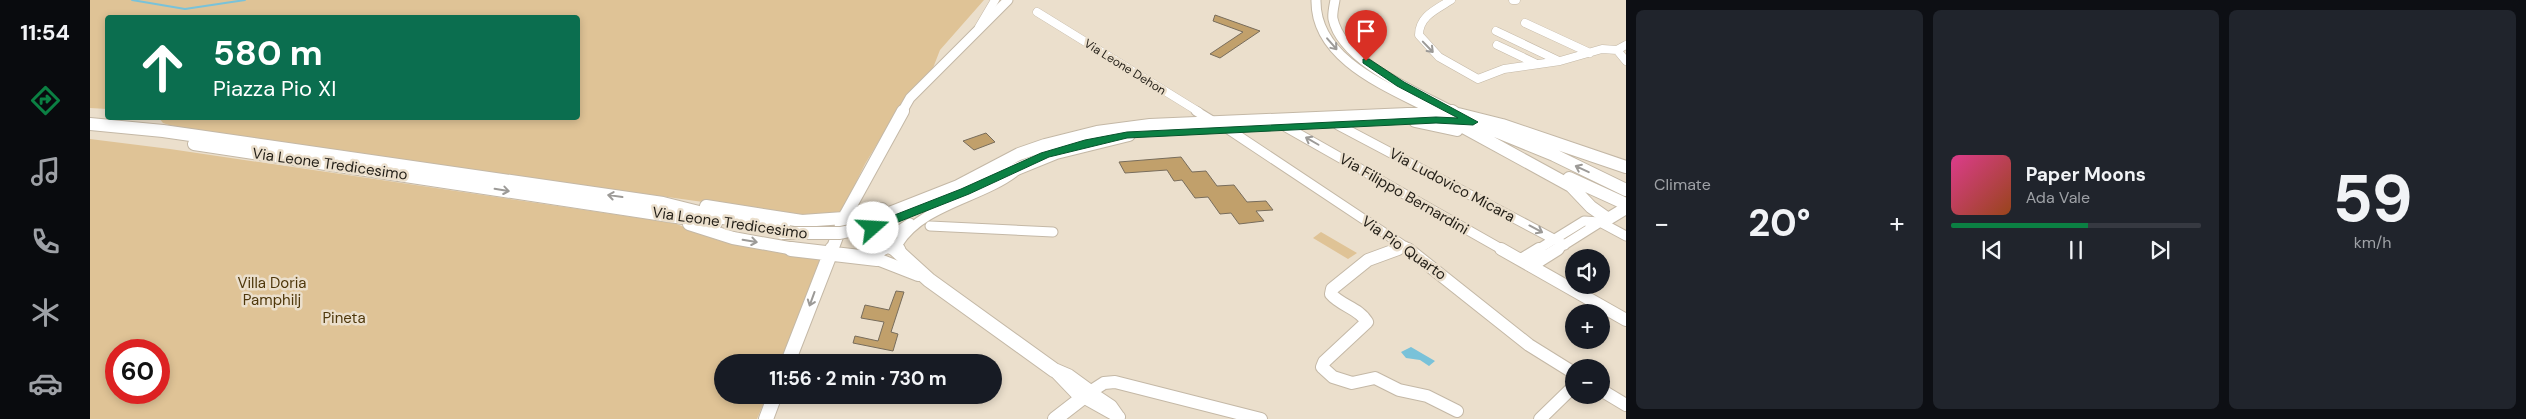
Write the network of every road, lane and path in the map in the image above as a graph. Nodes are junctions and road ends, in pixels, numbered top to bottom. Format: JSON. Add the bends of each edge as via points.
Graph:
{"nodes":[{"id":1,"x":995,"y":0,"type":"edge"},
{"id":2,"x":1008,"y":0,"type":"edge"},
{"id":3,"x":1316,"y":0,"type":"edge"},
{"id":4,"x":1335,"y":0,"type":"edge"},
{"id":5,"x":1451,"y":0,"type":"edge"},
{"id":6,"x":1037,"y":12,"type":"dead end"},
{"id":7,"x":1525,"y":23,"type":"dead end"},
{"id":8,"x":978,"y":28,"type":"junction"},
{"id":9,"x":1496,"y":31,"type":"dead end"},
{"id":10,"x":1497,"y":45,"type":"dead end"},
{"id":11,"x":1626,"y":45,"type":"edge"},
{"id":12,"x":1617,"y":50,"type":"junction"},
{"id":13,"x":1590,"y":52,"type":"junction"},
{"id":14,"x":1560,"y":61,"type":"junction"},
{"id":15,"x":1626,"y":61,"type":"edge"},
{"id":16,"x":1538,"y":64,"type":"junction"},
{"id":17,"x":1426,"y":97,"type":"junction"},
{"id":18,"x":1412,"y":101,"type":"junction"},
{"id":19,"x":1436,"y":114,"type":"junction"},
{"id":20,"x":1458,"y":114,"type":"junction"},
{"id":21,"x":1412,"y":117,"type":"junction"},
{"id":22,"x":1448,"y":120,"type":"junction"},
{"id":23,"x":1214,"y":122,"type":"junction"},
{"id":24,"x":1473,"y":122,"type":"junction"},
{"id":25,"x":90,"y":124,"type":"edge"},
{"id":26,"x":1338,"y":124,"type":"junction"},
{"id":27,"x":1502,"y":124,"type":"junction"},
{"id":28,"x":1286,"y":127,"type":"junction"},
{"id":29,"x":1228,"y":129,"type":"junction"},
{"id":30,"x":90,"y":132,"type":"edge"},
{"id":31,"x":1479,"y":136,"type":"junction"},
{"id":32,"x":1511,"y":153,"type":"junction"},
{"id":33,"x":1023,"y":164,"type":"junction"},
{"id":34,"x":999,"y":165,"type":"junction"},
{"id":35,"x":1626,"y":167,"type":"edge"},
{"id":36,"x":1626,"y":172,"type":"edge"},
{"id":37,"x":1626,"y":190,"type":"edge"},
{"id":38,"x":664,"y":203,"type":"junction"},
{"id":39,"x":1626,"y":206,"type":"edge"},
{"id":40,"x":670,"y":216,"type":"junction"},
{"id":41,"x":845,"y":216,"type":"junction"},
{"id":42,"x":919,"y":221,"type":"junction"},
{"id":43,"x":1607,"y":223,"type":"junction"},
{"id":44,"x":930,"y":226,"type":"junction"},
{"id":45,"x":783,"y":229,"type":"junction"},
{"id":46,"x":1053,"y":232,"type":"dead end"},
{"id":47,"x":1626,"y":236,"type":"edge"},
{"id":48,"x":1555,"y":240,"type":"junction"},
{"id":49,"x":1565,"y":245,"type":"junction"},
{"id":50,"x":900,"y":246,"type":"junction"},
{"id":51,"x":1405,"y":246,"type":"junction"},
{"id":52,"x":829,"y":253,"type":"junction"},
{"id":53,"x":880,"y":253,"type":"junction"},
{"id":54,"x":1526,"y":263,"type":"junction"},
{"id":55,"x":929,"y":280,"type":"junction"},
{"id":56,"x":1626,"y":320,"type":"edge"},
{"id":57,"x":791,"y":354,"type":"edge"},
{"id":58,"x":1565,"y":367,"type":"edge"},
{"id":59,"x":1086,"y":394,"type":"junction"},
{"id":60,"x":1565,"y":395,"type":"edge"},
{"id":61,"x":1610,"y":395,"type":"edge"},
{"id":62,"x":772,"y":404,"type":"edge"},
{"id":63,"x":1626,"y":405,"type":"edge"},
{"id":64,"x":1457,"y":411,"type":"dead end"},
{"id":65,"x":1101,"y":415,"type":"edge"},
{"id":66,"x":1120,"y":418,"type":"edge"},
{"id":67,"x":766,"y":419,"type":"edge"},
{"id":68,"x":1055,"y":419,"type":"edge"},
{"id":69,"x":1261,"y":419,"type":"edge"},
{"id":70,"x":1541,"y":419,"type":"edge"}],
"edges":[{"from":1,"to":8,"type":"street"},
{"from":2,"to":8,"type":"main road"},
{"from":3,"to":18,"type":"main road","one_way":true,"via":[[1319,25],[1336,49],[1375,80]]},
{"from":4,"to":17,"type":"main road","via":[[1333,21],[1348,45],[1383,73]]},
{"from":5,"to":16,"type":"street","one_way":true,"via":[[1422,20],[1418,29],[1419,35],[1439,57],[1478,79],[1501,70]]},
{"from":6,"to":23,"type":"street","name":"Via Leone Dehon"},
{"from":7,"to":13,"type":"street"},
{"from":8,"to":41,"type":"main road","via":[[911,95]]},
{"from":9,"to":14,"type":"street"},
{"from":10,"to":16,"type":"street"},
{"from":11,"to":12,"type":"street"},
{"from":12,"to":13,"type":"street"},
{"from":12,"to":15,"type":"street"},
{"from":13,"to":14,"type":"street"},
{"from":14,"to":16,"type":"street"},
{"from":17,"to":20,"type":"main road"},
{"from":17,"to":27,"type":"main road"},
{"from":18,"to":19,"type":"main road"},
{"from":18,"to":21,"type":"main road"},
{"from":19,"to":20,"type":"main road","name":"Via Leone Tredicesimo"},
{"from":19,"to":21,"type":"main road","name":"Via Leone Tredicesimo"},
{"from":19,"to":22,"type":"main road"},
{"from":20,"to":24,"type":"main road"},
{"from":20,"to":27,"type":"main road"},
{"from":21,"to":22,"type":"main road","name":"Via Leone Tredicesimo"},
{"from":21,"to":23,"type":"main road","name":"Via Leone Tredicesimo"},
{"from":21,"to":26,"type":"main road","name":"Via Leone Tredicesimo"},
{"from":21,"to":31,"type":"main road"},
{"from":22,"to":24,"type":"main road","name":"Via Leone Tredicesimo"},
{"from":22,"to":31,"type":"main road"},
{"from":23,"to":34,"type":"main road","name":"Via Leone Tredicesimo","via":[[1097,132],[1045,145]]},
{"from":24,"to":36,"type":"main road"},
{"from":37,"to":24,"type":"main road","one_way":true},
{"from":38,"to":25,"type":"main road","name":"Via Leone Tredicesimo","one_way":true,"via":[[163,131]]},
{"from":26,"to":28,"type":"main road","name":"Via Leone Tredicesimo"},
{"from":26,"to":48,"type":"street","name":"Via Ludovico Micara","one_way":true},
{"from":27,"to":35,"type":"main road"},
{"from":28,"to":29,"type":"main road","name":"Via Leone Tredicesimo"},
{"from":54,"to":28,"type":"street","name":"Via Filippo Bernardini","one_way":true},
{"from":29,"to":33,"type":"main road","name":"Via Leone Tredicesimo","via":[[1127,135],[1071,147]]},
{"from":29,"to":51,"type":"street","name":"Via Pio Quarto"},
{"from":30,"to":40,"type":"main road","name":"Via Leone Tredicesimo","one_way":true},
{"from":31,"to":32,"type":"main road"},
{"from":32,"to":39,"type":"main road"},
{"from":32,"to":43,"type":"main road","via":[[1573,187]]},
{"from":33,"to":42,"type":"street","via":[[1003,182]]},
{"from":33,"to":45,"type":"main road","name":"Via Leone Tredicesimo","bridge":true,"via":[[888,223],[840,233]]},
{"from":34,"to":41,"type":"main road","via":[[962,176],[873,212]]},
{"from":34,"to":45,"type":"main road","name":"Via Leone Tredicesimo","via":[[958,186],[874,219],[825,227]]},
{"from":38,"to":41,"type":"main road","via":[[802,220]]},
{"from":38,"to":45,"type":"main road","name":"Via Leone Tredicesimo"},
{"from":39,"to":43,"type":"main road"},
{"from":40,"to":45,"type":"main road","name":"Via Leone Tredicesimo"},
{"from":40,"to":52,"type":"main road","one_way":true,"via":[[728,237]]},
{"from":41,"to":52,"type":"main road"},
{"from":42,"to":44,"type":"street"},
{"from":42,"to":50,"type":"street"},
{"from":42,"to":53,"type":"street","via":[[898,230]]},
{"from":43,"to":47,"type":"street"},
{"from":43,"to":48,"type":"street","via":[[1584,221]]},
{"from":43,"to":49,"type":"street"},
{"from":44,"to":46,"type":"street"},
{"from":44,"to":50,"type":"street"},
{"from":48,"to":49,"type":"street","name":"Via Ludovico Micara"},
{"from":48,"to":54,"type":"street"},
{"from":49,"to":54,"type":"street"},
{"from":50,"to":53,"type":"main road"},
{"from":50,"to":55,"type":"main road"},
{"from":51,"to":58,"type":"street","name":"Via Pio Quarto","via":[[1529,345]]},
{"from":51,"to":64,"type":"street","via":[[1368,260],[1332,289],[1331,294],[1336,300],[1364,316],[1367,322],[1322,367],[1333,377],[1350,383],[1376,378],[1402,391],[1431,397]]},
{"from":52,"to":53,"type":"main road"},
{"from":52,"to":57,"type":"main road","one_way":true},
{"from":53,"to":55,"type":"street"},
{"from":54,"to":56,"type":"street","name":"Via Filippo Bernardini"},
{"from":55,"to":59,"type":"main road","via":[[1054,370],[1068,376]]},
{"from":59,"to":65,"type":"street"},
{"from":59,"to":66,"type":"street","via":[[1111,406]]},
{"from":59,"to":68,"type":"main road"},
{"from":59,"to":69,"type":"street","via":[[1104,383],[1116,382]]},
{"from":60,"to":70,"type":"street"},
{"from":61,"to":63,"type":"street"},
{"from":62,"to":67,"type":"main road"},
{"from":65,"to":66,"type":"street"}]}
